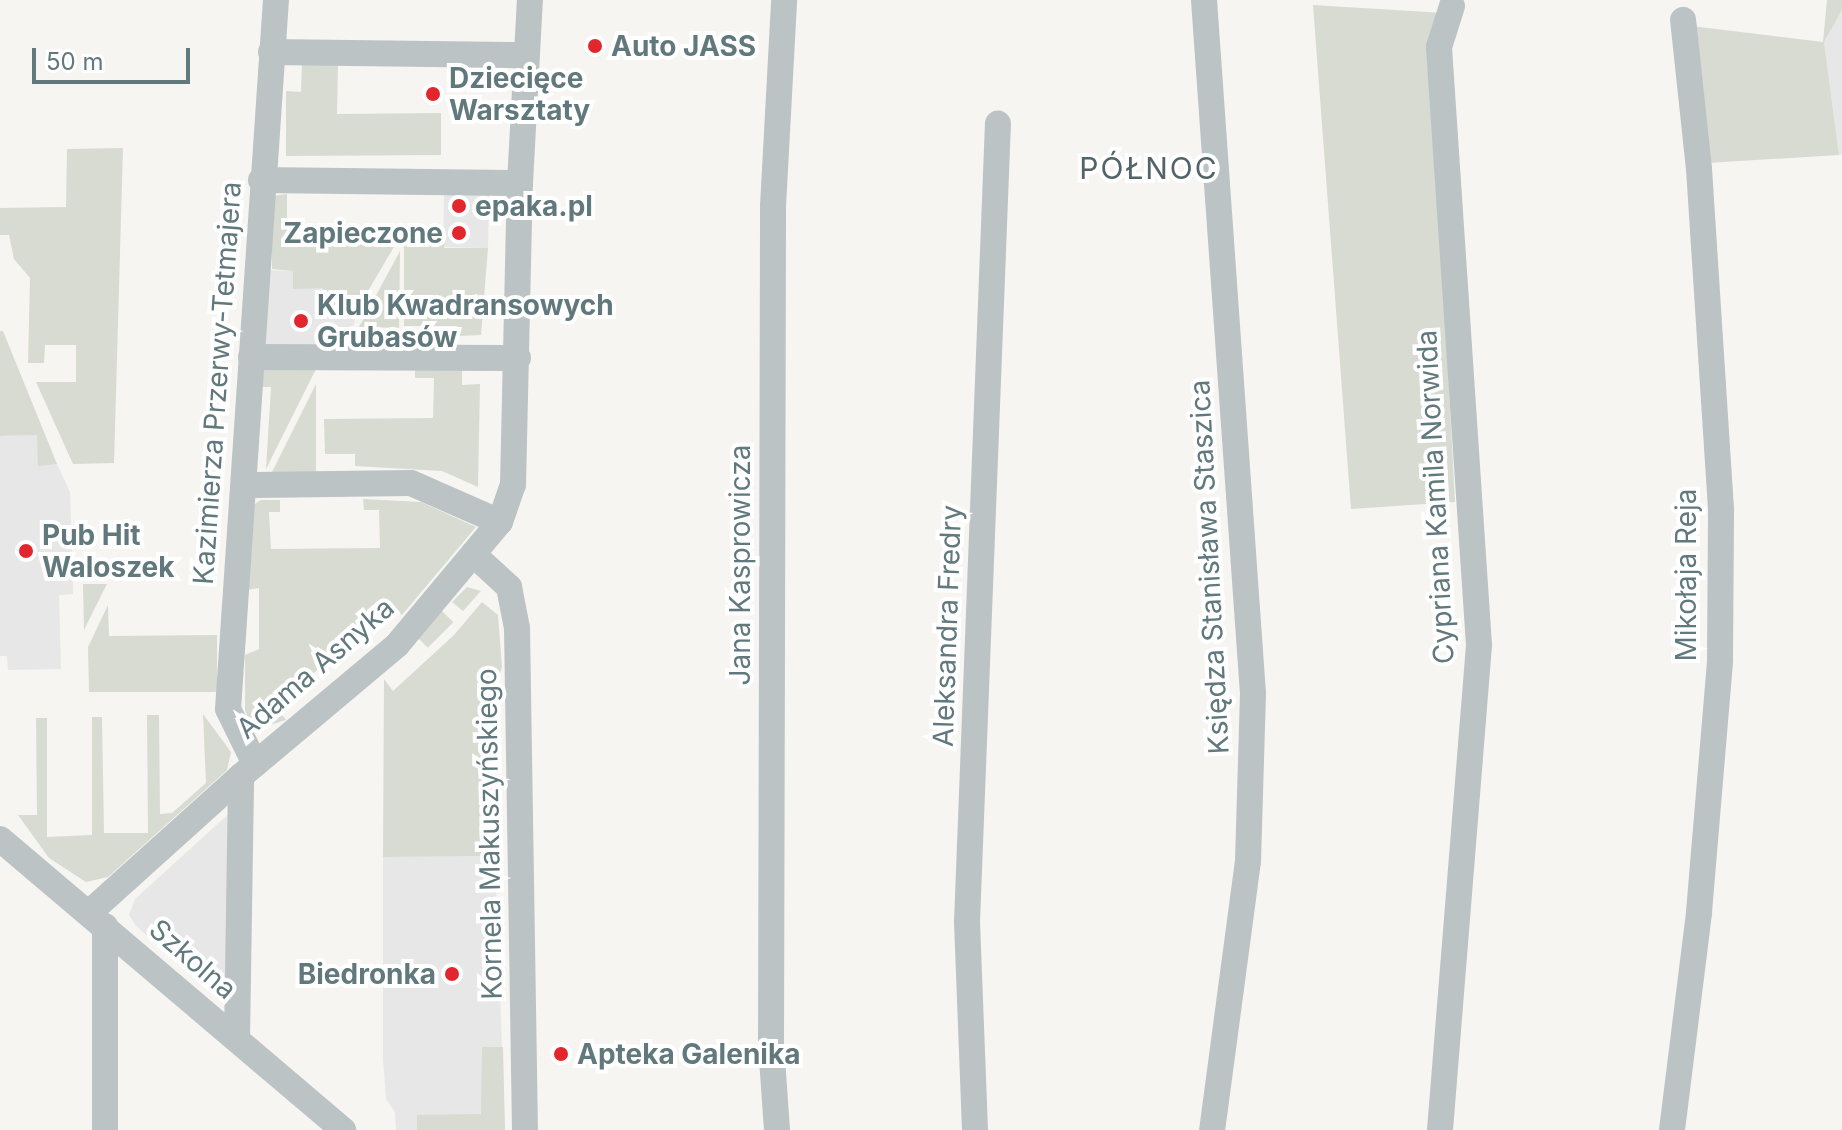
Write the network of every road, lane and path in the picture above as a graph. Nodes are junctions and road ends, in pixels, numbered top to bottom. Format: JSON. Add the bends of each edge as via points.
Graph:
{"nodes":[{"id":1,"x":276,"y":0,"type":"edge"},
{"id":2,"x":530,"y":0,"type":"edge"},
{"id":3,"x":784,"y":0,"type":"edge"},
{"id":4,"x":1204,"y":0,"type":"edge"},
{"id":5,"x":1452,"y":6,"type":"dead end"},
{"id":6,"x":1683,"y":20,"type":"dead end"},
{"id":7,"x":271,"y":52,"type":"junction"},
{"id":8,"x":526,"y":55,"type":"junction"},
{"id":9,"x":998,"y":124,"type":"dead end"},
{"id":10,"x":261,"y":180,"type":"junction"},
{"id":11,"x":520,"y":183,"type":"junction"},
{"id":12,"x":251,"y":357,"type":"junction"},
{"id":13,"x":518,"y":358,"type":"junction"},
{"id":14,"x":244,"y":485,"type":"junction"},
{"id":15,"x":500,"y":522,"type":"junction"},
{"id":16,"x":473,"y":554,"type":"junction"},
{"id":17,"x":248,"y":770,"type":"junction"},
{"id":18,"x":0,"y":839,"type":"edge"},
{"id":19,"x":98,"y":919,"type":"junction"},
{"id":20,"x":237,"y":1039,"type":"junction"},
{"id":21,"x":105,"y":1130,"type":"edge"},
{"id":22,"x":343,"y":1130,"type":"edge"},
{"id":23,"x":525,"y":1130,"type":"edge"},
{"id":24,"x":777,"y":1130,"type":"edge"},
{"id":25,"x":975,"y":1130,"type":"edge"},
{"id":26,"x":1212,"y":1130,"type":"edge"},
{"id":27,"x":1440,"y":1130,"type":"edge"},
{"id":28,"x":1672,"y":1130,"type":"edge"}],
"edges":[{"from":1,"to":7,"type":"street","name":"Kazimierza Przerwy-Tetmajera"},
{"from":2,"to":8,"type":"street","name":"Adama Asnyka"},
{"from":3,"to":24,"type":"street","name":"Jana Kasprowicza","via":[[773,238],[771,1044]]},
{"from":4,"to":26,"type":"street","name":"Księdza Stanisława Staszica","via":[[1253,693],[1248,861]]},
{"from":5,"to":27,"type":"street","name":"Cypriana Kamila Norwida","via":[[1439,47],[1479,645]]},
{"from":6,"to":28,"type":"street","name":"Mikołaja Reja","via":[[1699,169],[1721,509],[1720,660],[1699,912]]},
{"from":7,"to":8,"type":"street"},
{"from":7,"to":10,"type":"street","name":"Kazimierza Przerwy-Tetmajera"},
{"from":8,"to":11,"type":"street","name":"Adama Asnyka"},
{"from":9,"to":25,"type":"street","name":"Aleksandra Fredry","via":[[967,922]]},
{"from":10,"to":11,"type":"street"},
{"from":10,"to":12,"type":"street","name":"Kazimierza Przerwy-Tetmajera"},
{"from":11,"to":13,"type":"street","name":"Adama Asnyka"},
{"from":12,"to":13,"type":"street"},
{"from":12,"to":14,"type":"street","name":"Kazimierza Przerwy-Tetmajera"},
{"from":13,"to":15,"type":"street","name":"Adama Asnyka","via":[[513,485]]},
{"from":14,"to":15,"type":"street","via":[[411,483]]},
{"from":14,"to":17,"type":"street","name":"Kazimierza Przerwy-Tetmajera","via":[[228,709]]},
{"from":15,"to":16,"type":"street","name":"Adama Asnyka"},
{"from":16,"to":17,"type":"street","name":"Adama Asnyka","via":[[397,645]]},
{"from":16,"to":23,"type":"street","name":"Kornela Makuszyńskiego","via":[[509,587],[517,628]]},
{"from":17,"to":19,"type":"street","name":"Adama Asnyka"},
{"from":17,"to":20,"type":"street","name":"Kazimierza Przerwy-Tetmajera"},
{"from":18,"to":19,"type":"street","name":"Szkolna"},
{"from":19,"to":20,"type":"street","name":"Szkolna"},
{"from":19,"to":21,"type":"street"},
{"from":20,"to":22,"type":"street","name":"Szkolna"}]}
